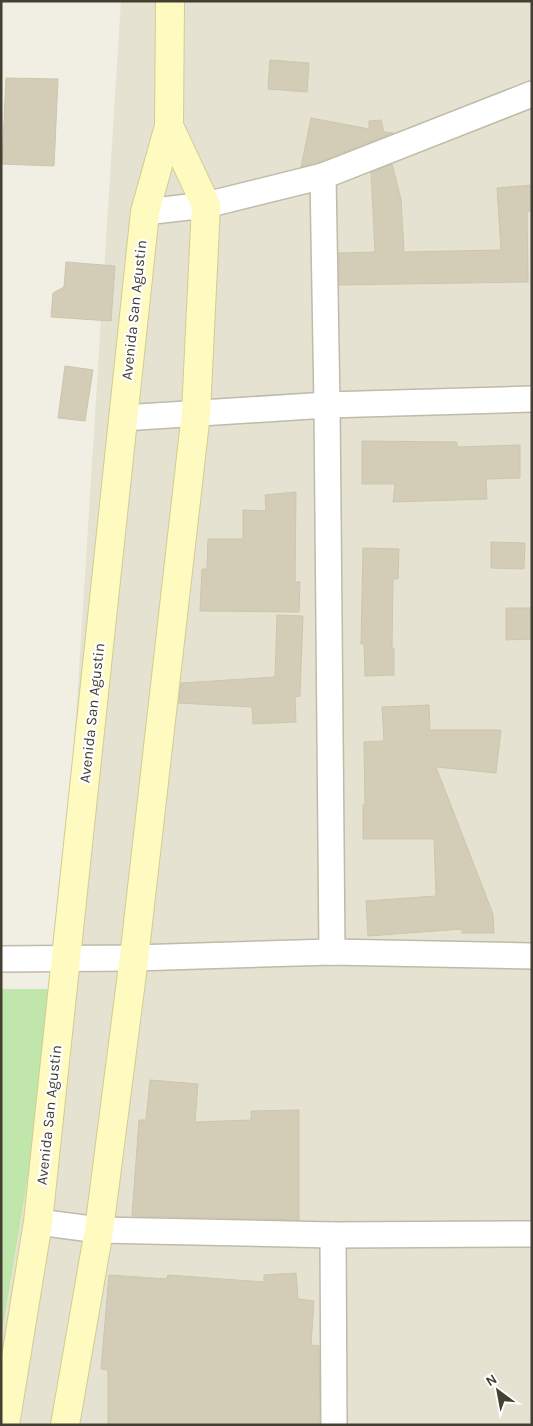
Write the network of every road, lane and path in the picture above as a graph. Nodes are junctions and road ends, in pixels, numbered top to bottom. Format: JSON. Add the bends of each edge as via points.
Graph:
{"nodes":[{"id":1,"x":170,"y":1,"type":"edge"},
{"id":2,"x":532,"y":94,"type":"edge"},
{"id":3,"x":169,"y":126,"type":"junction"},
{"id":4,"x":323,"y":176,"type":"junction"},
{"id":5,"x":206,"y":205,"type":"junction"},
{"id":6,"x":144,"y":212,"type":"junction"},
{"id":7,"x":532,"y":399,"type":"edge"},
{"id":8,"x":327,"y":405,"type":"junction"},
{"id":9,"x":196,"y":413,"type":"junction"},
{"id":10,"x":123,"y":418,"type":"junction"},
{"id":11,"x":332,"y":952,"type":"junction"},
{"id":12,"x":532,"y":956,"type":"edge"},
{"id":13,"x":134,"y":958,"type":"junction"},
{"id":14,"x":1,"y":959,"type":"edge"},
{"id":15,"x":66,"y":959,"type":"junction"},
{"id":16,"x":38,"y":1222,"type":"junction"},
{"id":17,"x":99,"y":1230,"type":"junction"},
{"id":18,"x":333,"y":1234,"type":"junction"},
{"id":19,"x":532,"y":1234,"type":"edge"},
{"id":20,"x":5,"y":1425,"type":"edge"},
{"id":21,"x":65,"y":1425,"type":"edge"},
{"id":22,"x":334,"y":1425,"type":"edge"}],
"edges":[{"from":1,"to":3,"type":"street","name":"Avenida San Agustin"},
{"from":2,"to":4,"type":"street"},
{"from":3,"to":5,"type":"street"},
{"from":3,"to":6,"type":"street","name":"Avenida San Agustin"},
{"from":4,"to":5,"type":"street"},
{"from":4,"to":8,"type":"street"},
{"from":5,"to":6,"type":"street"},
{"from":5,"to":9,"type":"street"},
{"from":6,"to":10,"type":"street","name":"Avenida San Agustin"},
{"from":7,"to":8,"type":"street"},
{"from":8,"to":9,"type":"street"},
{"from":8,"to":11,"type":"street"},
{"from":9,"to":10,"type":"street"},
{"from":9,"to":13,"type":"street"},
{"from":10,"to":15,"type":"street","name":"Avenida San Agustin"},
{"from":11,"to":12,"type":"street"},
{"from":11,"to":13,"type":"street"},
{"from":13,"to":15,"type":"street"},
{"from":13,"to":17,"type":"street"},
{"from":14,"to":15,"type":"street"},
{"from":15,"to":16,"type":"street","name":"Avenida San Agustin"},
{"from":16,"to":17,"type":"street"},
{"from":16,"to":20,"type":"street","name":"Avenida San Agustin"},
{"from":17,"to":18,"type":"street"},
{"from":17,"to":21,"type":"street"},
{"from":18,"to":19,"type":"street"},
{"from":18,"to":22,"type":"street"}]}
